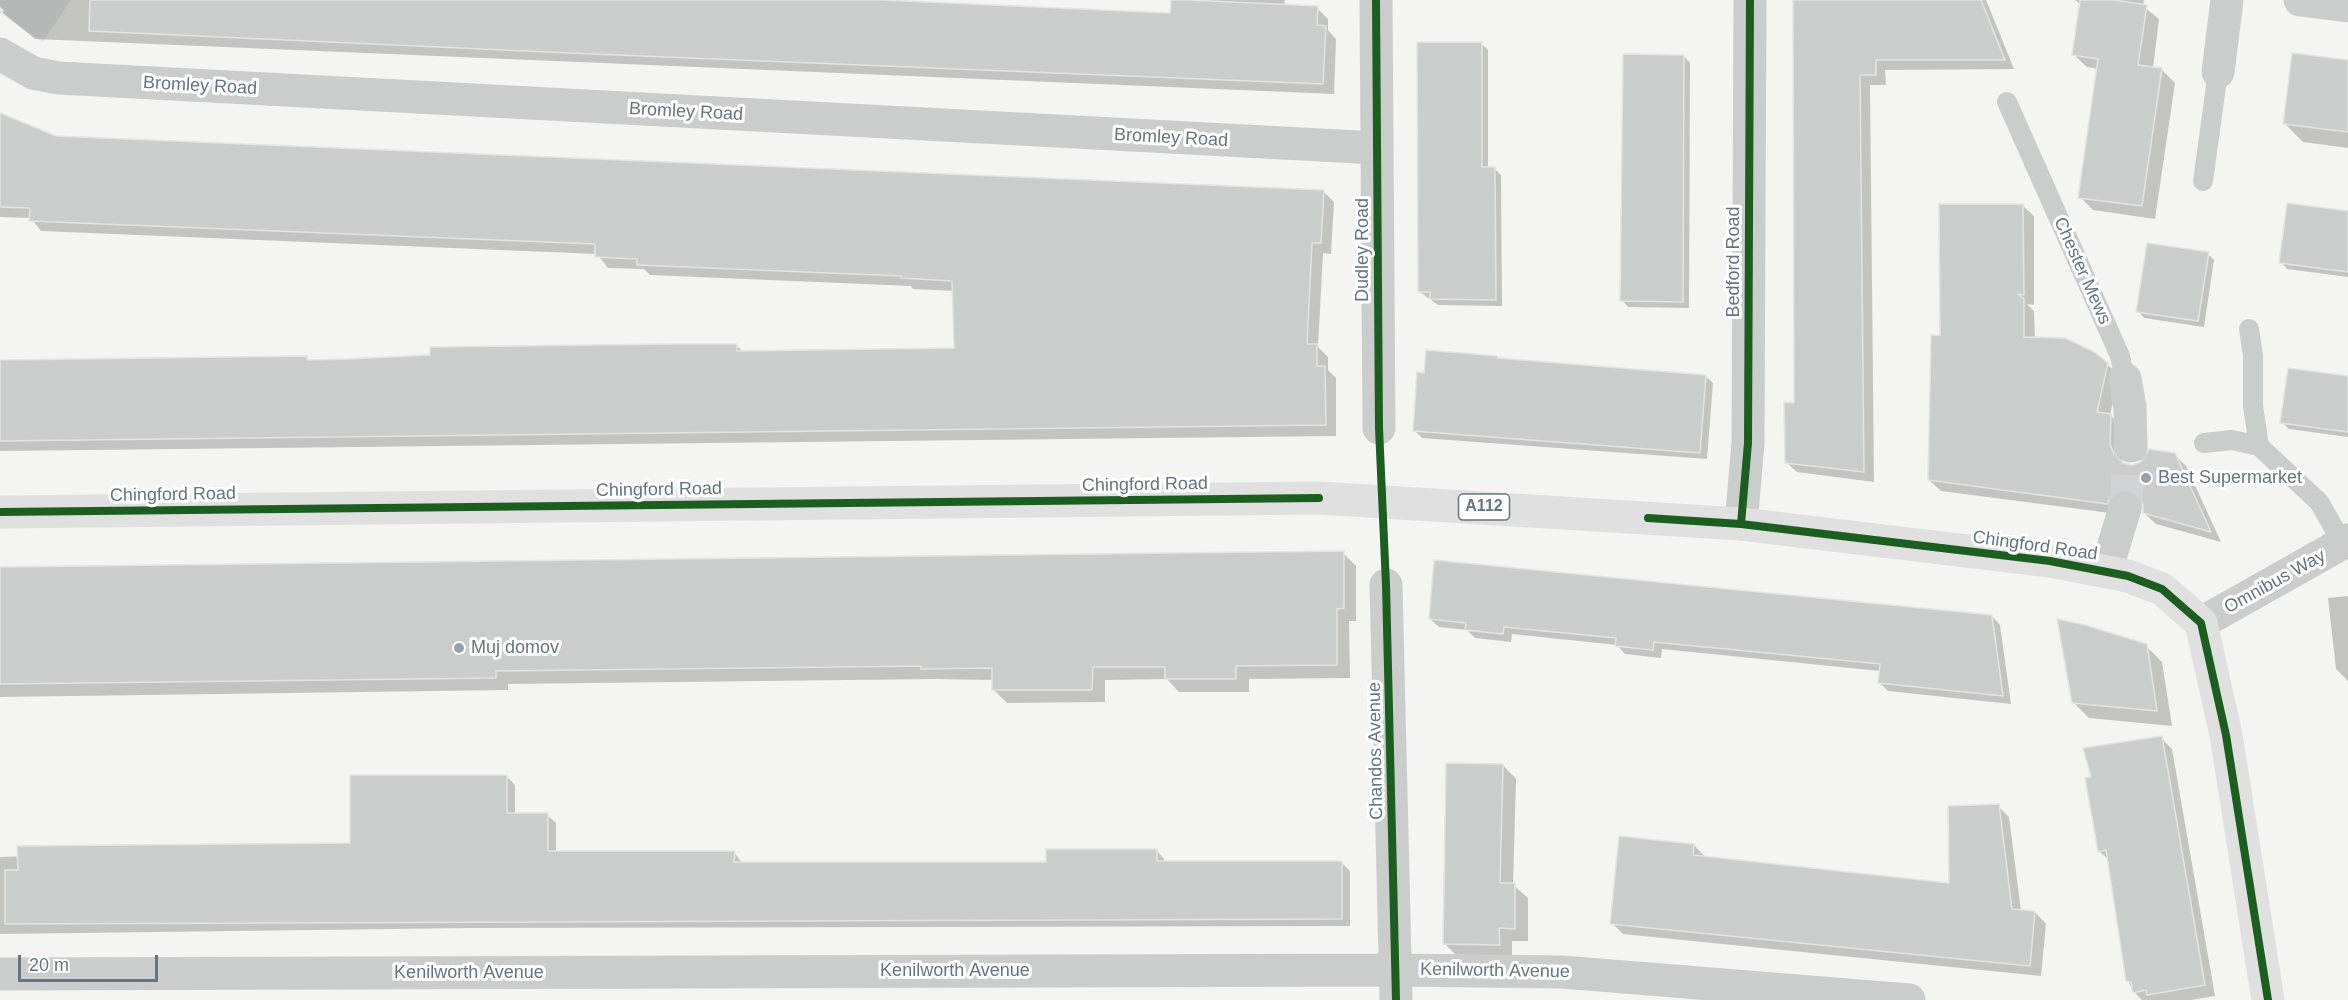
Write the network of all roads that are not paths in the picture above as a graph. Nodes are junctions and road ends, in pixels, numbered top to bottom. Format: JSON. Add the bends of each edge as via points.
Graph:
{"nodes":[{"id":1,"x":1376,"y":0,"type":"edge"},
{"id":2,"x":1750,"y":0,"type":"edge"},
{"id":3,"x":2227,"y":0,"type":"edge"},
{"id":4,"x":2300,"y":0,"type":"edge"},
{"id":5,"x":2348,"y":6,"type":"edge"},
{"id":6,"x":0,"y":54,"type":"edge"},
{"id":7,"x":2218,"y":72,"type":"joint"},
{"id":8,"x":2007,"y":102,"type":"dead end"},
{"id":9,"x":1377,"y":148,"type":"junction"},
{"id":10,"x":2203,"y":181,"type":"dead end"},
{"id":11,"x":2249,"y":329,"type":"dead end"},
{"id":12,"x":2125,"y":379,"type":"joint"},
{"id":13,"x":1379,"y":428,"type":"dead end"},
{"id":14,"x":2204,"y":443,"type":"dead end"},
{"id":15,"x":2259,"y":446,"type":"junction"},
{"id":16,"x":2130,"y":447,"type":"tunnel mouth"},
{"id":17,"x":2125,"y":508,"type":"tunnel mouth"},
{"id":18,"x":0,"y":512,"type":"edge"},
{"id":19,"x":1741,"y":524,"type":"junction"},
{"id":20,"x":2345,"y":542,"type":"edge"},
{"id":21,"x":2106,"y":571,"type":"junction"},
{"id":22,"x":1386,"y":585,"type":"dead end"},
{"id":23,"x":2201,"y":623,"type":"junction"},
{"id":24,"x":0,"y":974,"type":"edge"},
{"id":25,"x":1396,"y":985,"type":"edge"},
{"id":26,"x":1909,"y":1000,"type":"edge"},
{"id":27,"x":2268,"y":1000,"type":"edge"}],
"edges":[{"from":1,"to":9,"type":"street","name":"Dudley Road"},
{"from":2,"to":19,"type":"street","name":"Bedford Road","via":[[1748,443]]},
{"from":3,"to":7,"type":"street"},
{"from":4,"to":5,"type":"street"},
{"from":6,"to":9,"type":"street","name":"Bromley Road","via":[[33,74],[59,78]]},
{"from":7,"to":10,"type":"lane"},
{"from":8,"to":12,"type":"lane","name":"Chester Mews","via":[[2120,356]]},
{"from":9,"to":13,"type":"street","name":"Dudley Road"},
{"from":11,"to":15,"type":"lane"},
{"from":12,"to":16,"type":"street","name":"Chester Mews"},
{"from":14,"to":15,"type":"lane","via":[[2232,440]]},
{"from":15,"to":20,"type":"lane","via":[[2319,502]]},
{"from":17,"to":21,"type":"street"},
{"from":18,"to":19,"type":"main road","name":"Chingford Road","number":"A112","via":[[1319,498]]},
{"from":19,"to":21,"type":"main road","name":"Chingford Road","number":"A112"},
{"from":20,"to":23,"type":"street","name":"Omnibus Way"},
{"from":21,"to":23,"type":"main road","name":"Chingford Road","number":"A112","via":[[2162,589]]},
{"from":22,"to":25,"type":"street","name":"Chandos Avenue"},
{"from":23,"to":27,"type":"main road","via":[[2226,735]]},
{"from":24,"to":25,"type":"street","name":"Kenilworth Avenue"},
{"from":25,"to":26,"type":"street","name":"Kenilworth Avenue","via":[[1562,972]]}]}
